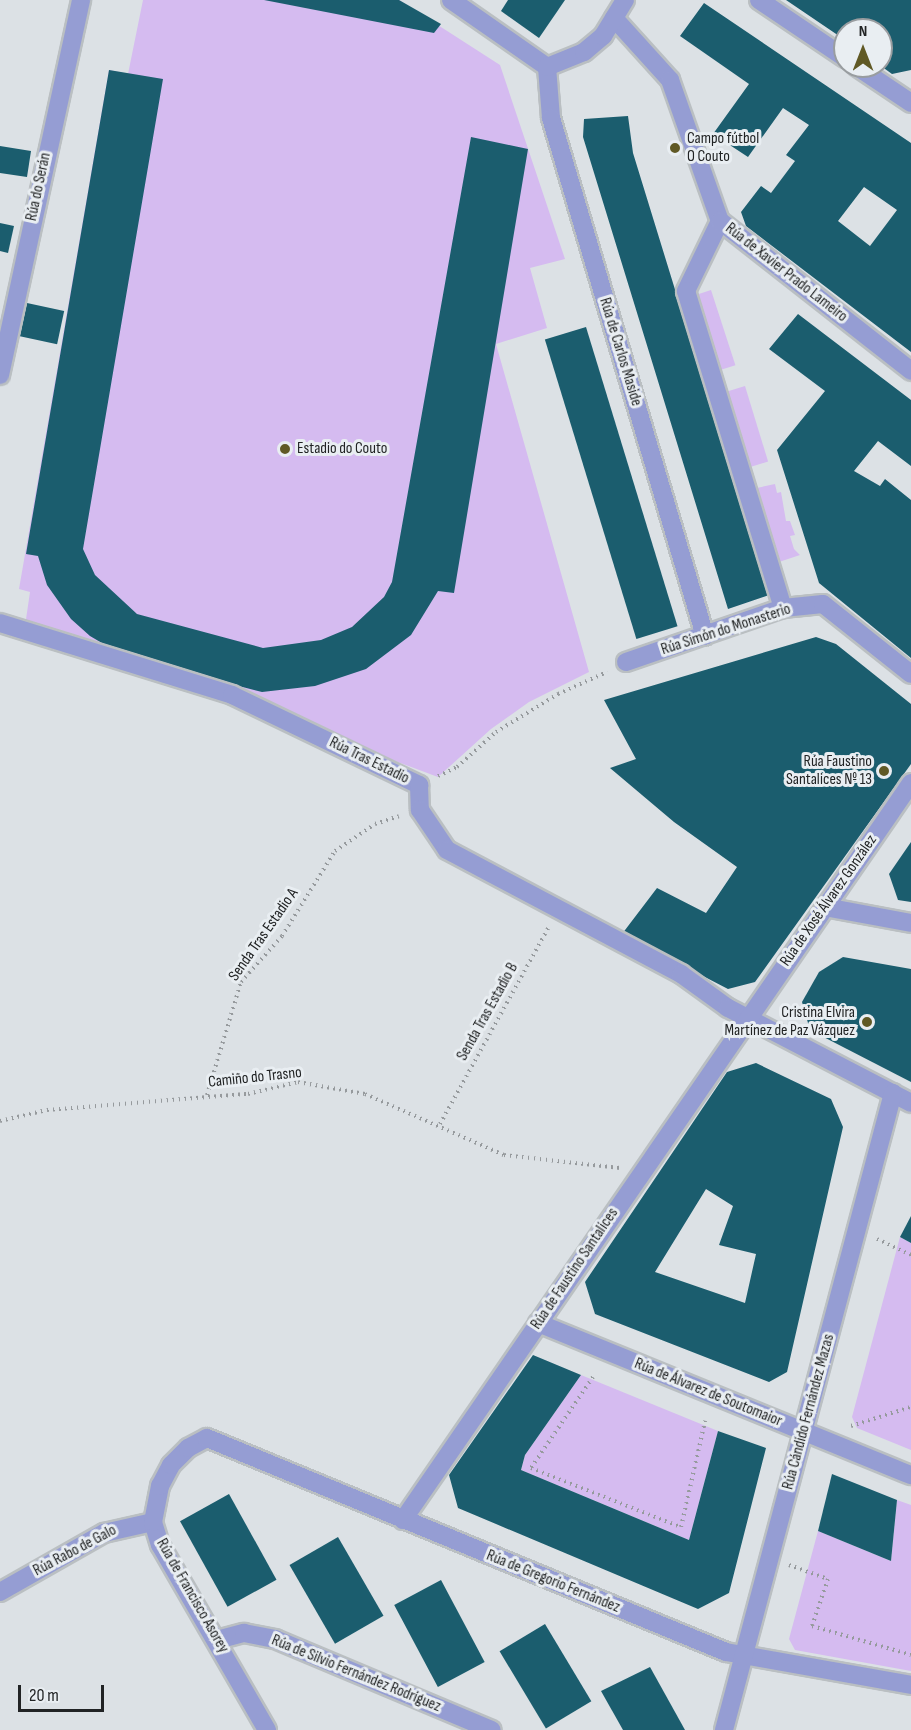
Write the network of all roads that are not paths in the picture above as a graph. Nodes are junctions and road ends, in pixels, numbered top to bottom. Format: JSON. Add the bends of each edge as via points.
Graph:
{"nodes":[{"id":1,"x":81,"y":0,"type":"edge"},
{"id":2,"x":451,"y":0,"type":"edge"},
{"id":3,"x":625,"y":0,"type":"edge"},
{"id":4,"x":759,"y":0,"type":"edge"},
{"id":5,"x":614,"y":18,"type":"junction"},
{"id":6,"x":833,"y":50,"type":"edge"},
{"id":7,"x":547,"y":67,"type":"junction"},
{"id":8,"x":876,"y":78,"type":"edge"},
{"id":9,"x":909,"y":98,"type":"edge"},
{"id":10,"x":720,"y":221,"type":"junction"},
{"id":11,"x":911,"y":371,"type":"edge"},
{"id":12,"x":0,"y":375,"type":"edge"},
{"id":13,"x":783,"y":608,"type":"junction"},
{"id":14,"x":0,"y":623,"type":"edge"},
{"id":15,"x":705,"y":636,"type":"junction"},
{"id":16,"x":626,"y":662,"type":"road end"},
{"id":17,"x":911,"y":674,"type":"edge"},
{"id":18,"x":911,"y":783,"type":"edge"},
{"id":19,"x":825,"y":907,"type":"junction"},
{"id":20,"x":911,"y":923,"type":"edge"},
{"id":21,"x":748,"y":1018,"type":"junction"},
{"id":22,"x":893,"y":1093,"type":"junction"},
{"id":23,"x":911,"y":1103,"type":"edge"},
{"id":24,"x":538,"y":1323,"type":"junction"},
{"id":25,"x":804,"y":1432,"type":"junction"},
{"id":26,"x":207,"y":1438,"type":"joint"},
{"id":27,"x":911,"y":1475,"type":"edge"},
{"id":28,"x":403,"y":1520,"type":"junction"},
{"id":29,"x":153,"y":1522,"type":"junction"},
{"id":30,"x":0,"y":1592,"type":"edge"},
{"id":31,"x":217,"y":1640,"type":"junction"},
{"id":32,"x":742,"y":1657,"type":"junction"},
{"id":33,"x":911,"y":1685,"type":"edge"},
{"id":34,"x":267,"y":1730,"type":"edge"},
{"id":35,"x":492,"y":1730,"type":"edge"},
{"id":36,"x":723,"y":1730,"type":"edge"}],
"edges":[{"from":1,"to":12,"type":"street","name":"Rúa do Serán"},
{"from":2,"to":7,"type":"street"},
{"from":3,"to":5,"type":"street"},
{"from":4,"to":6,"type":"street"},
{"from":5,"to":7,"type":"street","via":[[603,36],[584,52]]},
{"from":5,"to":10,"type":"street","name":"Rúa de Xavier Prado Lameiro","via":[[670,80]]},
{"from":7,"to":15,"type":"street","name":"Rúa de Carlos Maside","via":[[551,118]]},
{"from":8,"to":9,"type":"street"},
{"from":10,"to":11,"type":"street","name":"Rúa de Xavier Prado Lameiro"},
{"from":10,"to":13,"type":"street","via":[[686,291]]},
{"from":13,"to":15,"type":"street","name":"Rúa Simón do Monasterio"},
{"from":13,"to":17,"type":"street","name":"Rúa Simón do Monasterio","via":[[823,604]]},
{"from":14,"to":21,"type":"street","name":"Rúa Tras Estadio","via":[[232,695],[419,785],[420,810],[447,850],[681,974],[717,1002]]},
{"from":15,"to":16,"type":"street","name":"Rúa Simón do Monasterio"},
{"from":18,"to":19,"type":"street","name":"Rúa de Xosé Álvarez González"},
{"from":19,"to":20,"type":"street"},
{"from":19,"to":21,"type":"street","name":"Rúa de Xosé Álvarez González"},
{"from":21,"to":22,"type":"street"},
{"from":21,"to":24,"type":"street","name":"Rúa de Faustino Santalices"},
{"from":22,"to":23,"type":"street"},
{"from":22,"to":25,"type":"street","name":"Rúa Cándido Fernández Mazas"},
{"from":24,"to":25,"type":"street","name":"Rúa de Álvarez de Soutomaior"},
{"from":24,"to":28,"type":"street","name":"Rúa de Faustino Santalices"},
{"from":25,"to":27,"type":"street","name":"Rúa de Álvarez de Soutomaior"},
{"from":25,"to":32,"type":"street","name":"Rúa Cándido Fernández Mazas"},
{"from":26,"to":28,"type":"street","name":"Rúa de Gregorio Fernández"},
{"from":26,"to":29,"type":"street","name":"Rúa de Francisco Asorey","via":[[188,1448],[171,1465],[160,1486]]},
{"from":28,"to":32,"type":"street","name":"Rúa de Gregorio Fernández"},
{"from":29,"to":30,"type":"street","name":"Rúa Rabo de Galo","via":[[104,1533]]},
{"from":29,"to":31,"type":"street","name":"Rúa de Francisco Asorey","via":[[160,1545]]},
{"from":31,"to":34,"type":"street","name":"Rúa de Francisco Asorey"},
{"from":31,"to":35,"type":"street","name":"Rúa de Silvio Fernández Rodríguez","via":[[244,1633],[275,1639]]},
{"from":32,"to":33,"type":"street","name":"Rúa de Gregorio Fernández"},
{"from":32,"to":36,"type":"street","name":"Rúa Cándido Fernández Mazas"}]}
